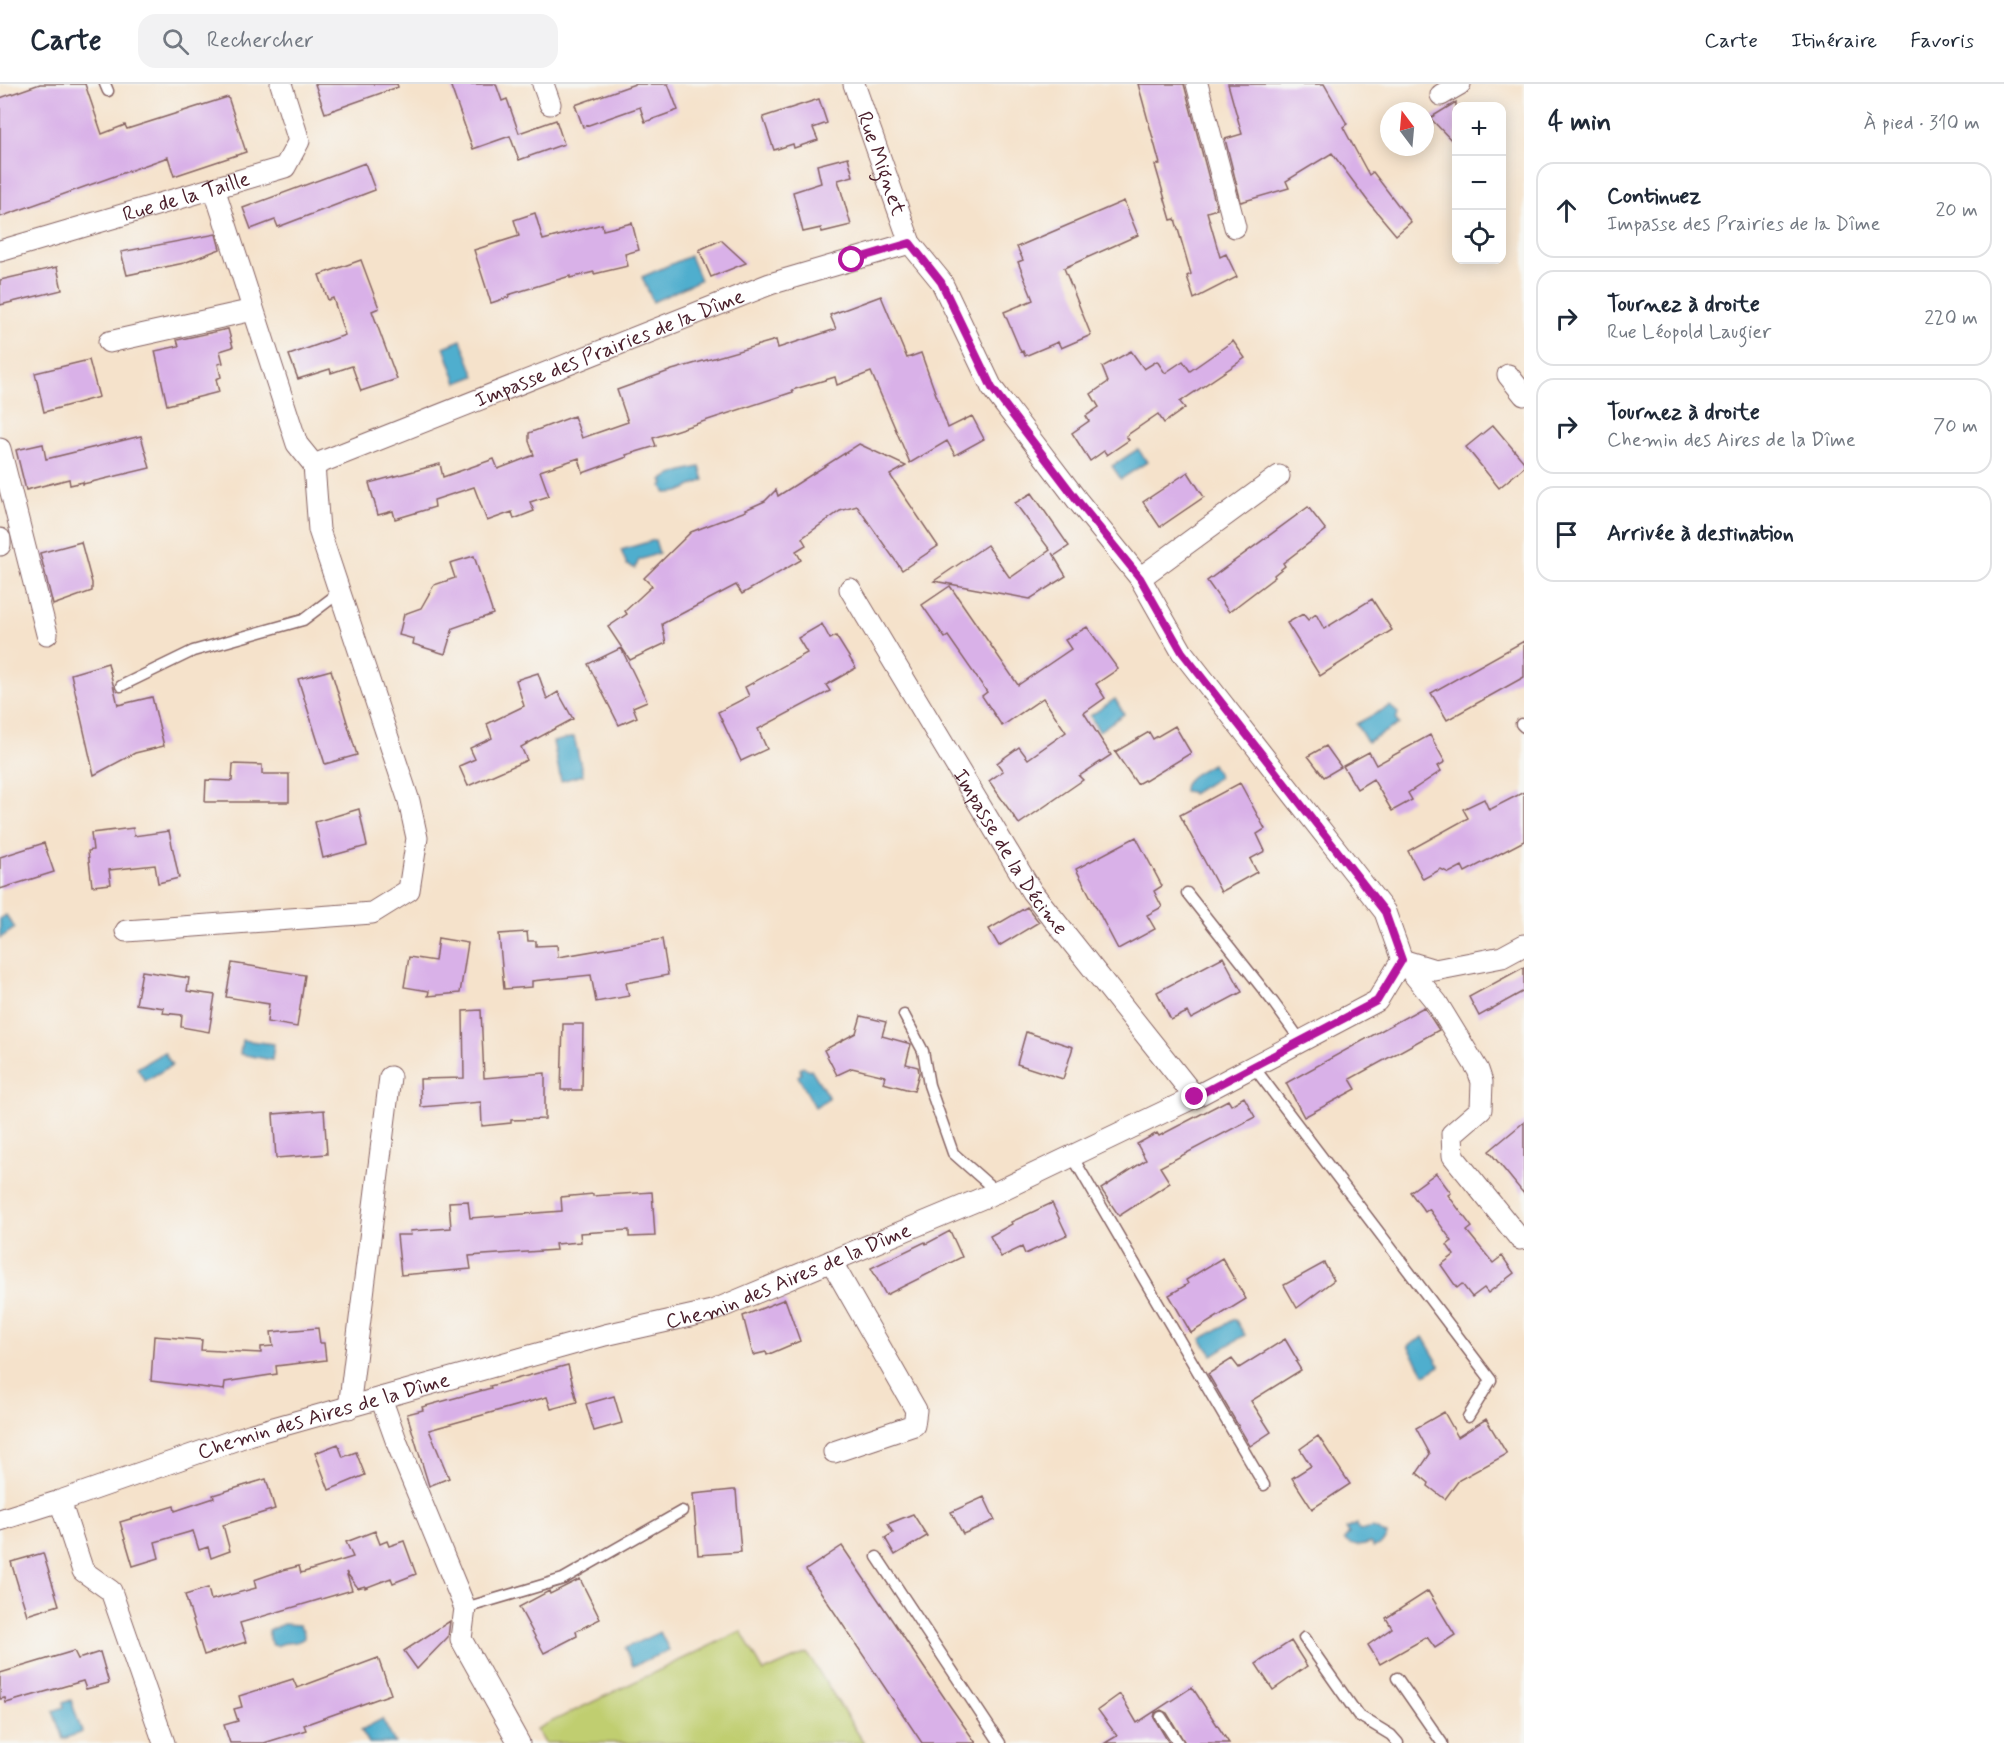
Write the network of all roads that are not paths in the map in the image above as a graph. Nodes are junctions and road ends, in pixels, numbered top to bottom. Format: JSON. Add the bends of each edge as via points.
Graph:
{"nodes":[{"id":1,"x":281,"y":84,"type":"edge"},
{"id":2,"x":543,"y":84,"type":"edge"},
{"id":3,"x":854,"y":84,"type":"edge"},
{"id":4,"x":1197,"y":84,"type":"edge"},
{"id":5,"x":1460,"y":84,"type":"edge"},
{"id":6,"x":1441,"y":95,"type":"dead end"},
{"id":7,"x":550,"y":104,"type":"dead end"},
{"id":8,"x":214,"y":188,"type":"junction"},
{"id":9,"x":1235,"y":227,"type":"dead end"},
{"id":10,"x":910,"y":243,"type":"junction"},
{"id":11,"x":0,"y":251,"type":"edge"},
{"id":12,"x":253,"y":310,"type":"junction"},
{"id":13,"x":109,"y":342,"type":"dead end"},
{"id":14,"x":1508,"y":375,"type":"dead end"},
{"id":15,"x":1524,"y":395,"type":"edge"},
{"id":16,"x":0,"y":449,"type":"edge"},
{"id":17,"x":314,"y":465,"type":"junction"},
{"id":18,"x":1279,"y":476,"type":"dead end"},
{"id":19,"x":7,"y":511,"type":"edge"},
{"id":20,"x":0,"y":539,"type":"edge"},
{"id":21,"x":0,"y":545,"type":"edge"},
{"id":22,"x":1140,"y":578,"type":"junction"},
{"id":23,"x":850,"y":589,"type":"dead end"},
{"id":24,"x":340,"y":592,"type":"junction"},
{"id":25,"x":47,"y":634,"type":"dead end"},
{"id":26,"x":121,"y":686,"type":"dead end"},
{"id":27,"x":1186,"y":893,"type":"dead end"},
{"id":28,"x":126,"y":931,"type":"dead end"},
{"id":29,"x":1524,"y":945,"type":"edge"},
{"id":30,"x":1402,"y":960,"type":"junction"},
{"id":31,"x":904,"y":1014,"type":"dead end"},
{"id":32,"x":1301,"y":1041,"type":"junction"},
{"id":33,"x":1253,"y":1066,"type":"junction"},
{"id":34,"x":390,"y":1077,"type":"dead end"},
{"id":35,"x":1195,"y":1097,"type":"junction"},
{"id":36,"x":1072,"y":1156,"type":"junction"},
{"id":37,"x":997,"y":1192,"type":"junction"},
{"id":38,"x":1520,"y":1239,"type":"dead end"},
{"id":39,"x":831,"y":1261,"type":"junction"},
{"id":40,"x":381,"y":1398,"type":"junction"},
{"id":41,"x":349,"y":1408,"type":"junction"},
{"id":42,"x":1468,"y":1417,"type":"dead end"},
{"id":43,"x":834,"y":1452,"type":"dead end"},
{"id":44,"x":1264,"y":1485,"type":"dead end"},
{"id":45,"x":60,"y":1501,"type":"junction"},
{"id":46,"x":682,"y":1510,"type":"dead end"},
{"id":47,"x":0,"y":1520,"type":"edge"},
{"id":48,"x":877,"y":1557,"type":"dead end"},
{"id":49,"x":465,"y":1608,"type":"junction"},
{"id":50,"x":1304,"y":1638,"type":"dead end"},
{"id":51,"x":1397,"y":1678,"type":"dead end"},
{"id":52,"x":1161,"y":1717,"type":"dead end"},
{"id":53,"x":164,"y":1743,"type":"edge"},
{"id":54,"x":519,"y":1743,"type":"edge"},
{"id":55,"x":1000,"y":1743,"type":"edge"},
{"id":56,"x":1178,"y":1743,"type":"edge"},
{"id":57,"x":1398,"y":1743,"type":"edge"},
{"id":58,"x":1442,"y":1743,"type":"edge"}],
"edges":[{"from":1,"to":8,"type":"street","name":"Rue de la Taille","via":[[299,141],[285,167]]},
{"from":2,"to":7,"type":"street"},
{"from":3,"to":10,"type":"street","name":"Rue Mignet"},
{"from":4,"to":9,"type":"street"},
{"from":5,"to":6,"type":"street"},
{"from":8,"to":11,"type":"street","name":"Rue de la Taille"},
{"from":8,"to":12,"type":"street"},
{"from":10,"to":17,"type":"street","name":"Impasse des Prairies de la Dîme","via":[[770,284]]},
{"from":10,"to":22,"type":"street","name":"Rue Mignet","via":[[941,282],[992,388]]},
{"from":12,"to":13,"type":"street"},
{"from":12,"to":17,"type":"street","via":[[297,444]]},
{"from":14,"to":15,"type":"street"},
{"from":16,"to":19,"type":"street"},
{"from":17,"to":24,"type":"street","via":[[319,530]]},
{"from":18,"to":22,"type":"street"},
{"from":19,"to":25,"type":"street"},
{"from":20,"to":21,"type":"street"},
{"from":22,"to":30,"type":"street","name":"Rue Mignet","via":[[1182,652],[1385,912]]},
{"from":23,"to":35,"type":"street","name":"Impasse de la Décime","via":[[1032,892]]},
{"from":24,"to":26,"type":"lane","via":[[303,620],[193,651]]},
{"from":24,"to":28,"type":"street","via":[[409,801],[417,838],[409,890],[372,913]]},
{"from":27,"to":32,"type":"lane"},
{"from":29,"to":30,"type":"street","via":[[1502,957],[1436,970]]},
{"from":30,"to":32,"type":"street","name":"Chemin des Aires de la Dîme","via":[[1377,1001]]},
{"from":30,"to":38,"type":"street","name":"Rue Mignet","via":[[1437,1003],[1482,1082],[1481,1109],[1452,1134],[1453,1156]]},
{"from":31,"to":37,"type":"lane","via":[[923,1051],[929,1084],[953,1153]]},
{"from":32,"to":33,"type":"street","name":"Chemin des Aires de la Dîme"},
{"from":33,"to":35,"type":"street","name":"Chemin des Aires de la Dîme"},
{"from":33,"to":42,"type":"lane","via":[[1491,1380]]},
{"from":34,"to":41,"type":"street"},
{"from":35,"to":36,"type":"street","name":"Chemin des Aires de la Dîme"},
{"from":36,"to":37,"type":"street","name":"Chemin des Aires de la Dîme"},
{"from":36,"to":44,"type":"lane"},
{"from":37,"to":39,"type":"street","name":"Chemin des Aires de la Dîme"},
{"from":39,"to":40,"type":"street","name":"Chemin des Aires de la Dîme","via":[[712,1311],[605,1335]]},
{"from":39,"to":43,"type":"street","via":[[916,1410],[914,1425]]},
{"from":40,"to":41,"type":"street","name":"Chemin des Aires de la Dîme"},
{"from":40,"to":49,"type":"street"},
{"from":41,"to":45,"type":"street","name":"Chemin des Aires de la Dîme","via":[[252,1434]]},
{"from":45,"to":47,"type":"street","name":"Chemin des Aires de la Dîme"},
{"from":45,"to":53,"type":"street","via":[[83,1571],[111,1591]]},
{"from":46,"to":49,"type":"lane","via":[[563,1579]]},
{"from":48,"to":55,"type":"lane"},
{"from":49,"to":54,"type":"street","via":[[461,1639]]},
{"from":50,"to":57,"type":"lane","via":[[1358,1715]]},
{"from":51,"to":58,"type":"lane"},
{"from":52,"to":56,"type":"lane"}]}
